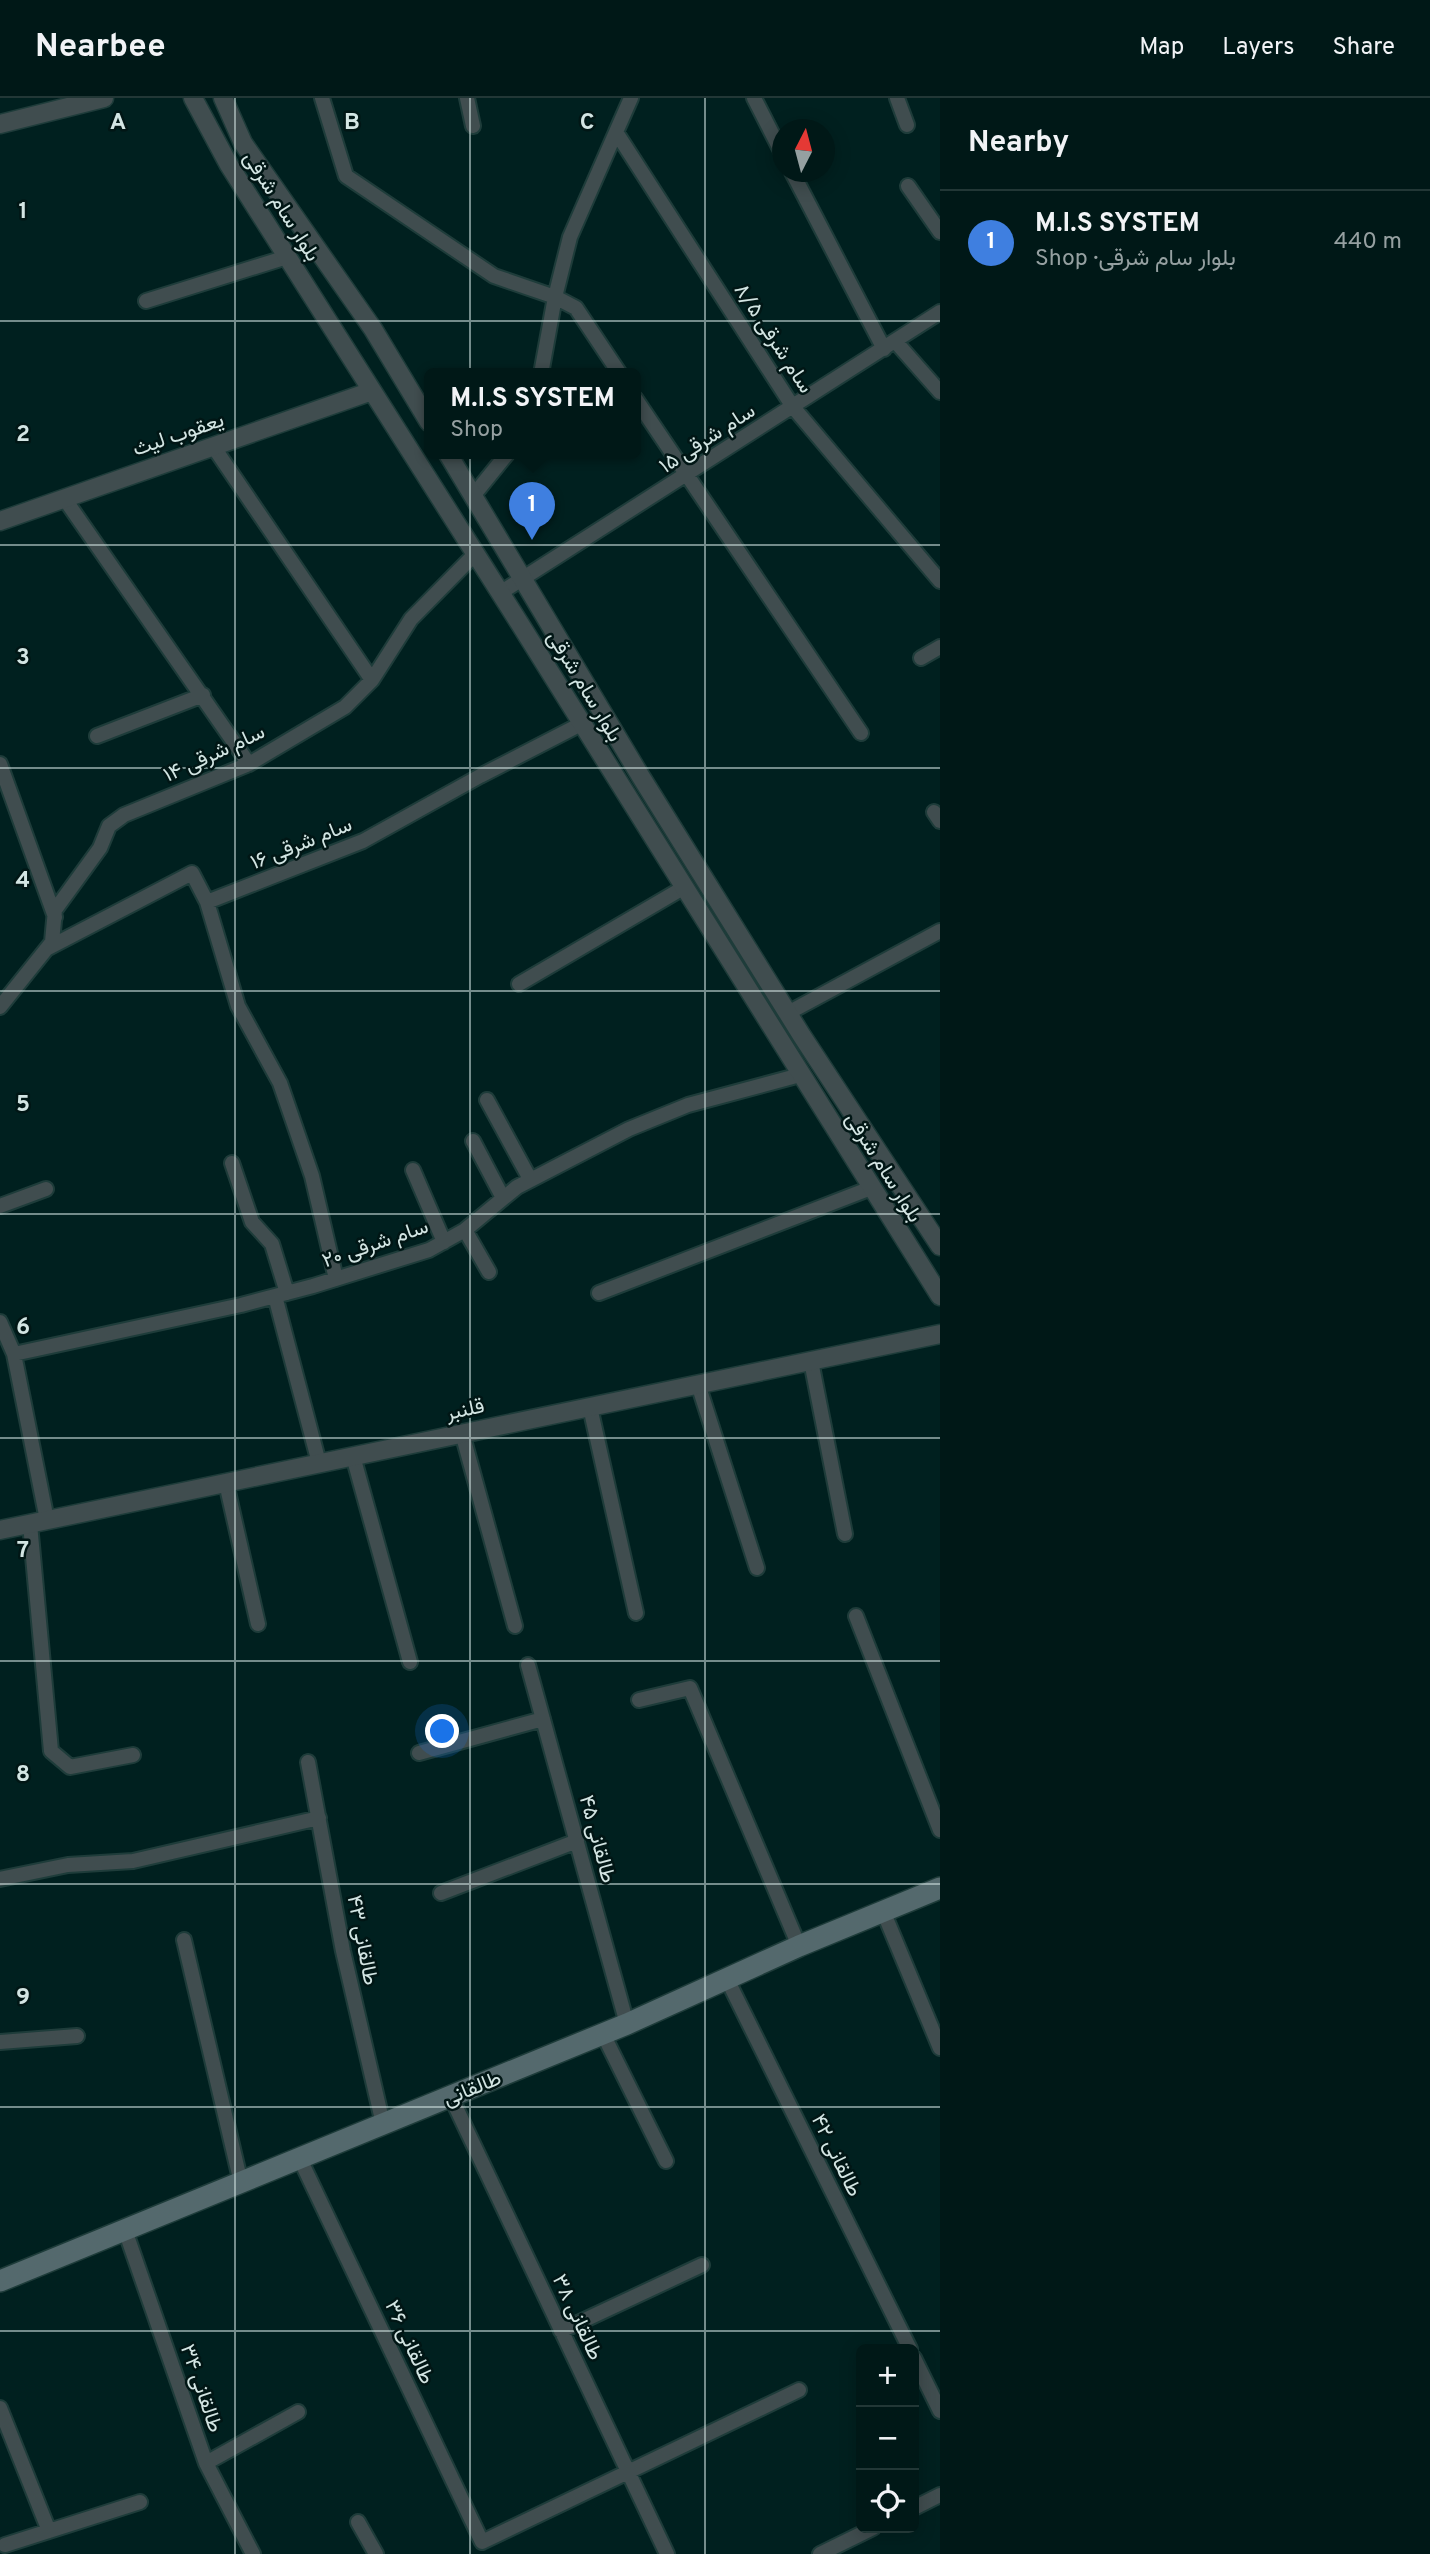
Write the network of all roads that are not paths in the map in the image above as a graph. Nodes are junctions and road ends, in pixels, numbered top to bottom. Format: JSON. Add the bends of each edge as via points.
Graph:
{"nodes":[{"id":1,"x":104,"y":98,"type":"edge"},
{"id":2,"x":193,"y":98,"type":"edge"},
{"id":3,"x":223,"y":98,"type":"edge"},
{"id":4,"x":322,"y":98,"type":"edge"},
{"id":5,"x":467,"y":98,"type":"edge"},
{"id":6,"x":631,"y":98,"type":"edge"},
{"id":7,"x":754,"y":98,"type":"edge"},
{"id":8,"x":897,"y":98,"type":"edge"},
{"id":9,"x":0,"y":124,"type":"edge"},
{"id":10,"x":907,"y":125,"type":"dead end"},
{"id":11,"x":473,"y":127,"type":"dead end"},
{"id":12,"x":616,"y":132,"type":"junction"},
{"id":13,"x":772,"y":133,"type":"edge"},
{"id":14,"x":798,"y":182,"type":"edge"},
{"id":15,"x":908,"y":186,"type":"dead end"},
{"id":16,"x":940,"y":232,"type":"edge"},
{"id":17,"x":287,"y":257,"type":"junction"},
{"id":18,"x":555,"y":297,"type":"junction"},
{"id":19,"x":146,"y":301,"type":"dead end"},
{"id":20,"x":940,"y":312,"type":"edge"},
{"id":21,"x":889,"y":345,"type":"junction"},
{"id":22,"x":542,"y":368,"type":"edge"},
{"id":23,"x":616,"y":368,"type":"edge"},
{"id":24,"x":372,"y":391,"type":"junction"},
{"id":25,"x":940,"y":392,"type":"edge"},
{"id":26,"x":641,"y":407,"type":"edge"},
{"id":27,"x":793,"y":407,"type":"junction"},
{"id":28,"x":424,"y":414,"type":"edge"},
{"id":29,"x":213,"y":446,"type":"junction"},
{"id":30,"x":451,"y":459,"type":"edge"},
{"id":31,"x":503,"y":459,"type":"edge"},
{"id":32,"x":687,"y":476,"type":"junction"},
{"id":33,"x":473,"y":496,"type":"junction"},
{"id":34,"x":64,"y":498,"type":"junction"},
{"id":35,"x":0,"y":521,"type":"edge"},
{"id":36,"x":475,"y":554,"type":"junction"},
{"id":37,"x":523,"y":580,"type":"junction"},
{"id":38,"x":940,"y":580,"type":"edge"},
{"id":39,"x":500,"y":593,"type":"junction"},
{"id":40,"x":940,"y":647,"type":"edge"},
{"id":41,"x":921,"y":658,"type":"dead end"},
{"id":42,"x":372,"y":680,"type":"junction"},
{"id":43,"x":203,"y":695,"type":"junction"},
{"id":44,"x":582,"y":724,"type":"junction"},
{"id":45,"x":861,"y":733,"type":"dead end"},
{"id":46,"x":97,"y":736,"type":"dead end"},
{"id":47,"x":0,"y":764,"type":"edge"},
{"id":48,"x":249,"y":764,"type":"junction"},
{"id":49,"x":683,"y":888,"type":"junction"},
{"id":50,"x":207,"y":902,"type":"junction"},
{"id":51,"x":55,"y":916,"type":"junction"},
{"id":52,"x":940,"y":931,"type":"edge"},
{"id":53,"x":46,"y":949,"type":"junction"},
{"id":54,"x":519,"y":984,"type":"dead end"},
{"id":55,"x":0,"y":1007,"type":"edge"},
{"id":56,"x":788,"y":1013,"type":"junction"},
{"id":57,"x":800,"y":1075,"type":"junction"},
{"id":58,"x":487,"y":1100,"type":"dead end"},
{"id":59,"x":473,"y":1141,"type":"dead end"},
{"id":60,"x":232,"y":1163,"type":"dead end"},
{"id":61,"x":413,"y":1170,"type":"dead end"},
{"id":62,"x":530,"y":1179,"type":"junction"},
{"id":63,"x":871,"y":1188,"type":"junction"},
{"id":64,"x":46,"y":1189,"type":"dead end"},
{"id":65,"x":503,"y":1198,"type":"junction"},
{"id":66,"x":0,"y":1206,"type":"edge"},
{"id":67,"x":465,"y":1230,"type":"junction"},
{"id":68,"x":444,"y":1242,"type":"junction"},
{"id":69,"x":940,"y":1245,"type":"edge"},
{"id":70,"x":489,"y":1272,"type":"dead end"},
{"id":71,"x":336,"y":1279,"type":"junction"},
{"id":72,"x":599,"y":1293,"type":"dead end"},
{"id":73,"x":281,"y":1295,"type":"junction"},
{"id":74,"x":940,"y":1296,"type":"edge"},
{"id":75,"x":0,"y":1322,"type":"edge"},
{"id":76,"x":940,"y":1334,"type":"edge"},
{"id":77,"x":14,"y":1354,"type":"junction"},
{"id":78,"x":811,"y":1360,"type":"junction"},
{"id":79,"x":698,"y":1384,"type":"junction"},
{"id":80,"x":590,"y":1407,"type":"junction"},
{"id":81,"x":463,"y":1433,"type":"junction"},
{"id":82,"x":353,"y":1456,"type":"junction"},
{"id":83,"x":319,"y":1463,"type":"junction"},
{"id":84,"x":226,"y":1483,"type":"junction"},
{"id":85,"x":39,"y":1522,"type":"junction"},
{"id":86,"x":0,"y":1530,"type":"edge"},
{"id":87,"x":845,"y":1534,"type":"dead end"},
{"id":88,"x":757,"y":1568,"type":"dead end"},
{"id":89,"x":636,"y":1613,"type":"dead end"},
{"id":90,"x":856,"y":1616,"type":"dead end"},
{"id":91,"x":258,"y":1624,"type":"dead end"},
{"id":92,"x":514,"y":1626,"type":"dead end"},
{"id":93,"x":410,"y":1662,"type":"dead end"},
{"id":94,"x":528,"y":1665,"type":"dead end"},
{"id":95,"x":639,"y":1700,"type":"dead end"},
{"id":96,"x":543,"y":1718,"type":"junction"},
{"id":97,"x":419,"y":1753,"type":"dead end"},
{"id":98,"x":133,"y":1755,"type":"dead end"},
{"id":99,"x":307,"y":1762,"type":"dead end"},
{"id":100,"x":319,"y":1818,"type":"junction"},
{"id":101,"x":940,"y":1830,"type":"edge"},
{"id":102,"x":577,"y":1841,"type":"junction"},
{"id":103,"x":0,"y":1879,"type":"edge"},
{"id":104,"x":940,"y":1888,"type":"edge"},
{"id":105,"x":441,"y":1893,"type":"dead end"},
{"id":106,"x":883,"y":1911,"type":"junction"},
{"id":107,"x":184,"y":1940,"type":"dead end"},
{"id":108,"x":799,"y":1946,"type":"junction"},
{"id":109,"x":727,"y":1979,"type":"junction"},
{"id":110,"x":627,"y":2024,"type":"junction"},
{"id":111,"x":603,"y":2034,"type":"junction"},
{"id":112,"x":77,"y":2036,"type":"dead end"},
{"id":113,"x":0,"y":2042,"type":"edge"},
{"id":114,"x":940,"y":2049,"type":"edge"},
{"id":115,"x":451,"y":2097,"type":"junction"},
{"id":116,"x":383,"y":2124,"type":"junction"},
{"id":117,"x":300,"y":2159,"type":"junction"},
{"id":118,"x":666,"y":2161,"type":"dead end"},
{"id":119,"x":242,"y":2183,"type":"junction"},
{"id":120,"x":125,"y":2230,"type":"junction"},
{"id":121,"x":702,"y":2265,"type":"dead end"},
{"id":122,"x":0,"y":2281,"type":"edge"},
{"id":123,"x":561,"y":2331,"type":"junction"},
{"id":124,"x":907,"y":2344,"type":"edge"},
{"id":125,"x":919,"y":2368,"type":"edge"},
{"id":126,"x":800,"y":2390,"type":"dead end"},
{"id":127,"x":0,"y":2408,"type":"edge"},
{"id":128,"x":940,"y":2411,"type":"edge"},
{"id":129,"x":298,"y":2412,"type":"dead end"},
{"id":130,"x":206,"y":2463,"type":"junction"},
{"id":131,"x":629,"y":2474,"type":"junction"},
{"id":132,"x":940,"y":2495,"type":"edge"},
{"id":133,"x":139,"y":2502,"type":"dead end"},
{"id":134,"x":919,"y":2506,"type":"edge"},
{"id":135,"x":358,"y":2522,"type":"dead end"},
{"id":136,"x":49,"y":2531,"type":"junction"},
{"id":137,"x":863,"y":2533,"type":"edge"},
{"id":138,"x":5,"y":2545,"type":"dead end"},
{"id":139,"x":253,"y":2554,"type":"edge"},
{"id":140,"x":376,"y":2554,"type":"edge"},
{"id":141,"x":667,"y":2554,"type":"edge"},
{"id":142,"x":820,"y":2554,"type":"edge"}],
"edges":[{"from":1,"to":9,"type":"street"},
{"from":2,"to":17,"type":"street","name":"بلوار سام شرقی"},
{"from":3,"to":28,"type":"street","name":"بلوار سام شرقی","via":[[243,143],[373,329]]},
{"from":4,"to":18,"type":"street","via":[[346,176],[494,276]]},
{"from":5,"to":11,"type":"street"},
{"from":6,"to":12,"type":"street"},
{"from":7,"to":13,"type":"street"},
{"from":8,"to":10,"type":"street"},
{"from":12,"to":18,"type":"street","via":[[570,237]]},
{"from":12,"to":27,"type":"street","name":"سام شرقی ۸/۵"},
{"from":14,"to":21,"type":"street"},
{"from":15,"to":16,"type":"street"},
{"from":17,"to":19,"type":"street"},
{"from":17,"to":24,"type":"street","name":"بلوار سام شرقی"},
{"from":18,"to":22,"type":"street"},
{"from":18,"to":23,"type":"street","via":[[576,308]]},
{"from":20,"to":21,"type":"street","name":"سام شرقی ۱۵"},
{"from":21,"to":25,"type":"street"},
{"from":21,"to":27,"type":"street","name":"سام شرقی ۱۵"},
{"from":24,"to":29,"type":"street","name":"یعقوب لیث"},
{"from":24,"to":36,"type":"street","name":"بلوار سام شرقی"},
{"from":26,"to":32,"type":"street"},
{"from":27,"to":32,"type":"street","name":"سام شرقی ۱۵"},
{"from":27,"to":38,"type":"street","name":"سام شرقی ۸/۵"},
{"from":29,"to":34,"type":"street","name":"یعقوب لیث"},
{"from":29,"to":42,"type":"street"},
{"from":30,"to":33,"type":"street","name":"بلوار سام شرقی"},
{"from":31,"to":33,"type":"street"},
{"from":32,"to":37,"type":"street","name":"سام شرقی ۱۵"},
{"from":32,"to":45,"type":"street"},
{"from":33,"to":37,"type":"street","name":"بلوار سام شرقی"},
{"from":34,"to":35,"type":"street","name":"یعقوب لیث"},
{"from":34,"to":43,"type":"street"},
{"from":36,"to":39,"type":"street","name":"بلوار سام شرقی"},
{"from":36,"to":42,"type":"street","name":"سام شرقی ۱۴","via":[[411,619]]},
{"from":37,"to":39,"type":"street","name":"سام شرقی ۱۵"},
{"from":37,"to":56,"type":"street","name":"بلوار سام شرقی"},
{"from":39,"to":44,"type":"street","name":"بلوار سام شرقی"},
{"from":40,"to":41,"type":"street"},
{"from":42,"to":48,"type":"street","name":"سام شرقی ۱۴","via":[[345,707]]},
{"from":43,"to":46,"type":"street"},
{"from":43,"to":48,"type":"street"},
{"from":44,"to":49,"type":"street","name":"بلوار سام شرقی"},
{"from":44,"to":50,"type":"street","name":"سام شرقی ۱۶","via":[[363,841]]},
{"from":47,"to":51,"type":"street"},
{"from":48,"to":51,"type":"street","name":"سام شرقی ۱۴","via":[[124,814],[109,826],[100,848]]},
{"from":49,"to":54,"type":"street"},
{"from":49,"to":57,"type":"street","name":"بلوار سام شرقی"},
{"from":50,"to":53,"type":"street","via":[[192,873]]},
{"from":50,"to":71,"type":"street","via":[[238,1006],[280,1083],[312,1176]]},
{"from":51,"to":53,"type":"street","name":"سام شرقی ۱۴","via":[[52,942]]},
{"from":52,"to":56,"type":"street"},
{"from":53,"to":55,"type":"street","name":"سام شرقی ۱۴"},
{"from":56,"to":69,"type":"street","name":"بلوار سام شرقی"},
{"from":57,"to":62,"type":"street","name":"سام شرقی ۲۰","via":[[660,1115]]},
{"from":57,"to":63,"type":"street","name":"بلوار سام شرقی"},
{"from":58,"to":62,"type":"street"},
{"from":59,"to":65,"type":"street"},
{"from":60,"to":73,"type":"street","via":[[252,1222],[272,1244]]},
{"from":61,"to":68,"type":"street"},
{"from":62,"to":65,"type":"street","name":"سام شرقی ۲۰"},
{"from":63,"to":72,"type":"street"},
{"from":63,"to":74,"type":"street","name":"بلوار سام شرقی"},
{"from":64,"to":66,"type":"street"},
{"from":65,"to":67,"type":"street","name":"سام شرقی ۲۰"},
{"from":67,"to":68,"type":"street","name":"سام شرقی ۲۰"},
{"from":67,"to":70,"type":"street"},
{"from":68,"to":71,"type":"street","name":"سام شرقی ۲۰"},
{"from":71,"to":73,"type":"street","name":"سام شرقی ۲۰"},
{"from":73,"to":77,"type":"street","name":"سام شرقی ۲۰"},
{"from":73,"to":83,"type":"street"},
{"from":75,"to":77,"type":"street"},
{"from":76,"to":78,"type":"street","name":"قلنبر"},
{"from":77,"to":85,"type":"street"},
{"from":78,"to":79,"type":"street","name":"قلنبر"},
{"from":78,"to":87,"type":"street"},
{"from":79,"to":80,"type":"street","name":"قلنبر"},
{"from":79,"to":88,"type":"street"},
{"from":80,"to":81,"type":"street","name":"قلنبر"},
{"from":80,"to":89,"type":"street"},
{"from":81,"to":82,"type":"street","name":"قلنبر"},
{"from":81,"to":92,"type":"street"},
{"from":82,"to":83,"type":"street","name":"قلنبر"},
{"from":82,"to":93,"type":"street"},
{"from":83,"to":84,"type":"street","name":"قلنبر"},
{"from":84,"to":85,"type":"street","name":"قلنبر"},
{"from":84,"to":91,"type":"street"},
{"from":85,"to":86,"type":"street","name":"قلنبر"},
{"from":85,"to":98,"type":"street","via":[[51,1751],[70,1767]]},
{"from":90,"to":101,"type":"street"},
{"from":94,"to":96,"type":"street","name":"طالقانی ۴۵"},
{"from":95,"to":108,"type":"street","via":[[690,1688]]},
{"from":96,"to":97,"type":"street"},
{"from":96,"to":102,"type":"street","name":"طالقانی ۴۵"},
{"from":99,"to":100,"type":"street","name":"طالقانی ۴۳"},
{"from":100,"to":103,"type":"street","via":[[132,1861],[68,1866]]},
{"from":100,"to":116,"type":"street","name":"طالقانی ۴۳","via":[[343,1951]]},
{"from":102,"to":105,"type":"street"},
{"from":102,"to":110,"type":"street","name":"طالقانی ۴۵"},
{"from":104,"to":106,"type":"main road","name":"طالقانی"},
{"from":106,"to":108,"type":"main road","name":"طالقانی"},
{"from":106,"to":114,"type":"street"},
{"from":107,"to":119,"type":"street"},
{"from":108,"to":109,"type":"main road","name":"طالقانی"},
{"from":109,"to":110,"type":"main road","name":"طالقانی"},
{"from":109,"to":124,"type":"street","name":"طالقانی ۴۲"},
{"from":110,"to":111,"type":"main road","name":"طالقانی"},
{"from":111,"to":115,"type":"main road","name":"طالقانی"},
{"from":111,"to":118,"type":"street"},
{"from":112,"to":113,"type":"street"},
{"from":115,"to":116,"type":"main road","name":"طالقانی"},
{"from":115,"to":123,"type":"street","name":"طالقانی ۳۸"},
{"from":116,"to":117,"type":"main road","name":"طالقانی"},
{"from":117,"to":119,"type":"main road","name":"طالقانی"},
{"from":117,"to":131,"type":"street","name":"طالقانی ۳۶","via":[[482,2542]]},
{"from":119,"to":120,"type":"main road","name":"طالقانی"},
{"from":120,"to":122,"type":"main road","name":"طالقانی"},
{"from":120,"to":130,"type":"street","name":"طالقانی ۳۴"},
{"from":121,"to":123,"type":"street"},
{"from":123,"to":131,"type":"street","name":"طالقانی ۳۸"},
{"from":125,"to":128,"type":"street"},
{"from":126,"to":131,"type":"street"},
{"from":127,"to":136,"type":"street"},
{"from":129,"to":130,"type":"street"},
{"from":130,"to":139,"type":"street","name":"طالقانی ۳۴"},
{"from":131,"to":141,"type":"street","name":"طالقانی ۳۸"},
{"from":132,"to":134,"type":"street"},
{"from":133,"to":136,"type":"street"},
{"from":135,"to":140,"type":"street"},
{"from":136,"to":138,"type":"street"},
{"from":137,"to":142,"type":"street"}]}
